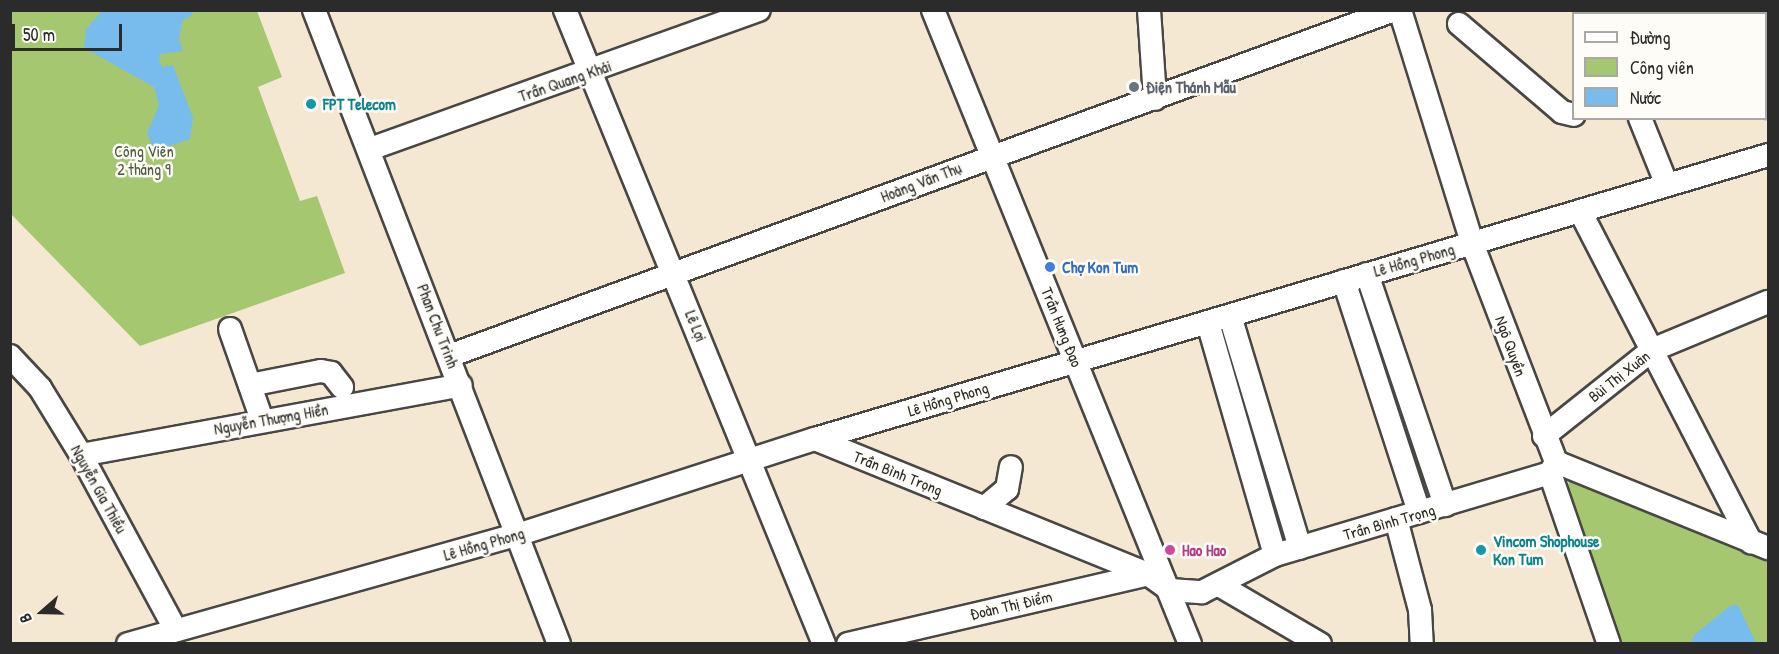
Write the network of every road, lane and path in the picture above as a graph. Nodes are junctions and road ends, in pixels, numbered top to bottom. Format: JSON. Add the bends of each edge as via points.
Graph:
{"nodes":[{"id":1,"x":314,"y":10,"type":"edge"},
{"id":2,"x":565,"y":10,"type":"edge"},
{"id":3,"x":759,"y":10,"type":"edge"},
{"id":4,"x":933,"y":10,"type":"edge"},
{"id":5,"x":1149,"y":10,"type":"edge"},
{"id":6,"x":1394,"y":10,"type":"edge"},
{"id":7,"x":1400,"y":10,"type":"edge"},
{"id":8,"x":1459,"y":24,"type":"dead end"},
{"id":9,"x":590,"y":73,"type":"junction"},
{"id":10,"x":1155,"y":99,"type":"junction"},
{"id":11,"x":1572,"y":114,"type":"edge"},
{"id":12,"x":1641,"y":120,"type":"edge"},
{"id":13,"x":370,"y":149,"type":"junction"},
{"id":14,"x":994,"y":154,"type":"junction"},
{"id":15,"x":1768,"y":154,"type":"edge"},
{"id":16,"x":1667,"y":185,"type":"junction"},
{"id":17,"x":1580,"y":211,"type":"junction"},
{"id":18,"x":1472,"y":243,"type":"junction"},
{"id":19,"x":1367,"y":274,"type":"junction"},
{"id":20,"x":675,"y":276,"type":"junction"},
{"id":21,"x":1344,"y":281,"type":"junction"},
{"id":22,"x":1768,"y":302,"type":"edge"},
{"id":23,"x":1230,"y":316,"type":"junction"},
{"id":24,"x":1208,"y":323,"type":"junction"},
{"id":25,"x":230,"y":329,"type":"dead end"},
{"id":26,"x":1652,"y":350,"type":"junction"},
{"id":27,"x":10,"y":356,"type":"edge"},
{"id":28,"x":449,"y":356,"type":"junction"},
{"id":29,"x":1075,"y":361,"type":"junction"},
{"id":30,"x":250,"y":385,"type":"junction"},
{"id":31,"x":461,"y":385,"type":"junction"},
{"id":32,"x":342,"y":387,"type":"dead end"},
{"id":33,"x":262,"y":420,"type":"junction"},
{"id":34,"x":1544,"y":436,"type":"junction"},
{"id":35,"x":815,"y":439,"type":"junction"},
{"id":36,"x":81,"y":455,"type":"junction"},
{"id":37,"x":750,"y":460,"type":"junction"},
{"id":38,"x":1011,"y":467,"type":"dead end"},
{"id":39,"x":1553,"y":468,"type":"junction"},
{"id":40,"x":1445,"y":505,"type":"junction"},
{"id":41,"x":984,"y":508,"type":"junction"},
{"id":42,"x":1419,"y":513,"type":"junction"},
{"id":43,"x":1396,"y":519,"type":"junction"},
{"id":44,"x":517,"y":535,"type":"junction"},
{"id":45,"x":1760,"y":545,"type":"edge"},
{"id":46,"x":1300,"y":548,"type":"junction"},
{"id":47,"x":1275,"y":555,"type":"junction"},
{"id":48,"x":1148,"y":574,"type":"junction"},
{"id":49,"x":1219,"y":585,"type":"junction"},
{"id":50,"x":1170,"y":590,"type":"junction"},
{"id":51,"x":174,"y":629,"type":"junction"},
{"id":52,"x":128,"y":644,"type":"edge"},
{"id":53,"x":559,"y":644,"type":"edge"},
{"id":54,"x":824,"y":644,"type":"edge"},
{"id":55,"x":848,"y":644,"type":"edge"},
{"id":56,"x":1191,"y":644,"type":"edge"},
{"id":57,"x":1320,"y":644,"type":"edge"},
{"id":58,"x":1422,"y":644,"type":"edge"},
{"id":59,"x":1609,"y":644,"type":"edge"}],
"edges":[{"from":1,"to":13,"type":"street","name":"Phan Chu Trinh"},
{"from":2,"to":9,"type":"street","name":"Lê Lợi"},
{"from":3,"to":9,"type":"street","name":"Trần Quang Khải"},
{"from":4,"to":14,"type":"street","name":"Trần Hưng Đạo"},
{"from":5,"to":10,"type":"street"},
{"from":6,"to":10,"type":"street","name":"Hoàng Văn Thụ"},
{"from":7,"to":18,"type":"street","name":"Ngô Quyền"},
{"from":8,"to":11,"type":"street","via":[[1562,112]]},
{"from":9,"to":13,"type":"street","name":"Trần Quang Khải"},
{"from":9,"to":20,"type":"street","name":"Lê Lợi"},
{"from":10,"to":14,"type":"street","name":"Hoàng Văn Thụ"},
{"from":12,"to":16,"type":"street"},
{"from":13,"to":28,"type":"street","name":"Phan Chu Trinh"},
{"from":14,"to":20,"type":"street","name":"Hoàng Văn Thụ"},
{"from":14,"to":29,"type":"street","name":"Trần Hưng Đạo"},
{"from":15,"to":16,"type":"street","name":"Lê Hồng Phong"},
{"from":16,"to":17,"type":"street","name":"Lê Hồng Phong"},
{"from":17,"to":18,"type":"street","name":"Lê Hồng Phong"},
{"from":17,"to":26,"type":"street"},
{"from":18,"to":19,"type":"street","name":"Lê Hồng Phong"},
{"from":18,"to":34,"type":"street","name":"Ngô Quyền"},
{"from":19,"to":21,"type":"street","name":"Lê Hồng Phong"},
{"from":19,"to":40,"type":"street"},
{"from":20,"to":28,"type":"street","name":"Hoàng Văn Thụ"},
{"from":20,"to":37,"type":"street","name":"Lê Lợi"},
{"from":21,"to":23,"type":"street","name":"Lê Hồng Phong"},
{"from":21,"to":42,"type":"street"},
{"from":22,"to":26,"type":"street","name":"Bùi Thị Xuân"},
{"from":23,"to":24,"type":"street","name":"Lê Hồng Phong"},
{"from":23,"to":46,"type":"street"},
{"from":24,"to":29,"type":"street","name":"Lê Hồng Phong"},
{"from":24,"to":47,"type":"street"},
{"from":25,"to":30,"type":"street"},
{"from":26,"to":34,"type":"street","name":"Bùi Thị Xuân"},
{"from":26,"to":45,"type":"street"},
{"from":27,"to":36,"type":"street","name":"Nguyễn Gia Thiều","via":[[40,388]]},
{"from":28,"to":31,"type":"street","name":"Phan Chu Trinh"},
{"from":29,"to":35,"type":"street","name":"Lê Hồng Phong"},
{"from":29,"to":50,"type":"street","name":"Trần Hưng Đạo"},
{"from":30,"to":32,"type":"street","via":[[321,370],[331,373]]},
{"from":30,"to":33,"type":"street"},
{"from":31,"to":33,"type":"street","name":"Nguyễn Thượng Hiền"},
{"from":31,"to":44,"type":"street","name":"Phan Chu Trinh"},
{"from":33,"to":36,"type":"street","name":"Nguyễn Thượng Hiền"},
{"from":34,"to":39,"type":"street","name":"Ngô Quyền"},
{"from":35,"to":37,"type":"street","name":"Lê Hồng Phong"},
{"from":35,"to":41,"type":"street","name":"Trần Bình Trọng"},
{"from":36,"to":51,"type":"street","name":"Nguyễn Gia Thiều"},
{"from":37,"to":44,"type":"street","name":"Lê Hồng Phong"},
{"from":37,"to":54,"type":"street","name":"Lê Lợi"},
{"from":38,"to":41,"type":"street","via":[[1007,489]]},
{"from":39,"to":40,"type":"street","name":"Trần Bình Trọng"},
{"from":39,"to":45,"type":"street"},
{"from":39,"to":59,"type":"street","name":"Ngô Quyền"},
{"from":40,"to":42,"type":"street","name":"Trần Bình Trọng"},
{"from":41,"to":48,"type":"street","name":"Trần Bình Trọng"},
{"from":42,"to":43,"type":"street","name":"Trần Bình Trọng"},
{"from":43,"to":46,"type":"street","name":"Trần Bình Trọng"},
{"from":43,"to":58,"type":"street","via":[[1420,609]]},
{"from":44,"to":51,"type":"street","name":"Lê Hồng Phong"},
{"from":44,"to":53,"type":"street","name":"Phan Chu Trinh"},
{"from":46,"to":47,"type":"street","name":"Trần Bình Trọng"},
{"from":47,"to":49,"type":"street","name":"Trần Bình Trọng"},
{"from":48,"to":50,"type":"street"},
{"from":48,"to":55,"type":"street","name":"Đoàn Thị Điểm"},
{"from":49,"to":50,"type":"street","name":"Trần Bình Trọng","via":[[1202,592]]},
{"from":49,"to":57,"type":"street"},
{"from":50,"to":56,"type":"street","name":"Trần Hưng Đạo"},
{"from":51,"to":52,"type":"street","name":"Lê Hồng Phong"}]}
